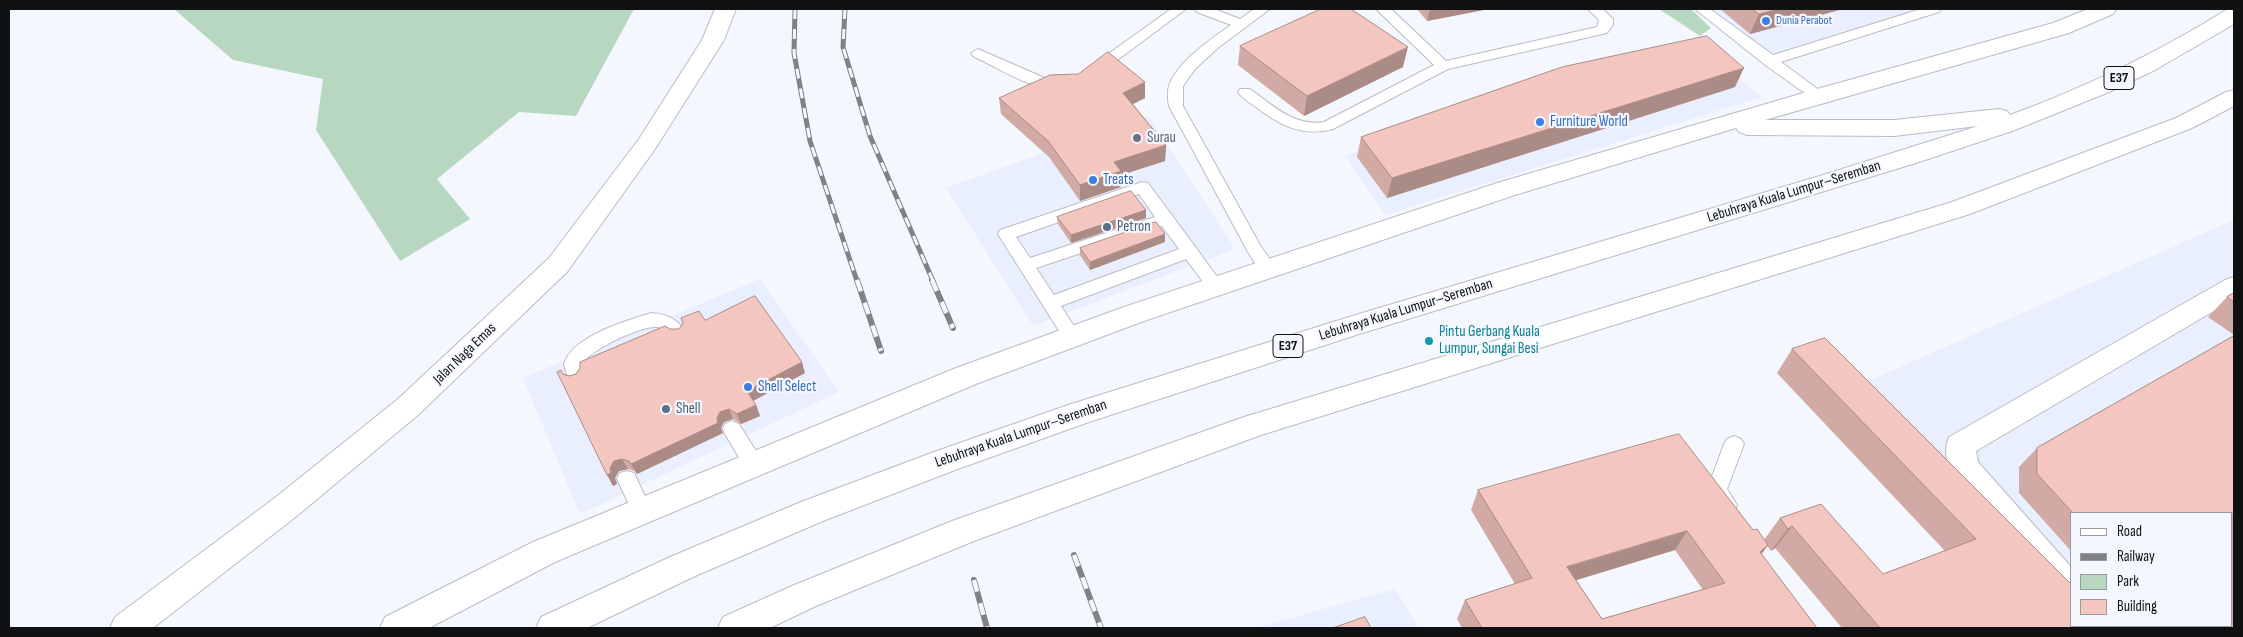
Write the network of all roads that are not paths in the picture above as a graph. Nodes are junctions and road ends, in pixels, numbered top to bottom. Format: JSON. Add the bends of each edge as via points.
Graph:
{"nodes":[{"id":1,"x":725,"y":9,"type":"edge"},
{"id":2,"x":1179,"y":9,"type":"edge"},
{"id":3,"x":1202,"y":9,"type":"edge"},
{"id":4,"x":1263,"y":9,"type":"edge"},
{"id":5,"x":1383,"y":9,"type":"edge"},
{"id":6,"x":1595,"y":9,"type":"edge"},
{"id":7,"x":1702,"y":9,"type":"edge"},
{"id":8,"x":1934,"y":9,"type":"edge"},
{"id":9,"x":2104,"y":9,"type":"edge"},
{"id":10,"x":2234,"y":15,"type":"edge"},
{"id":11,"x":1242,"y":24,"type":"junction"},
{"id":12,"x":978,"y":53,"type":"dead end"},
{"id":13,"x":1769,"y":60,"type":"junction"},
{"id":14,"x":1443,"y":66,"type":"junction"},
{"id":15,"x":1245,"y":92,"type":"dead end"},
{"id":16,"x":1818,"y":96,"type":"junction"},
{"id":17,"x":2234,"y":97,"type":"edge"},
{"id":18,"x":2040,"y":112,"type":"junction"},
{"id":19,"x":1721,"y":127,"type":"junction"},
{"id":20,"x":1166,"y":219,"type":"junction"},
{"id":21,"x":1189,"y":251,"type":"junction"},
{"id":22,"x":1026,"y":265,"type":"junction"},
{"id":23,"x":1268,"y":268,"type":"junction"},
{"id":24,"x":1215,"y":286,"type":"junction"},
{"id":25,"x":2231,"y":293,"type":"edge"},
{"id":26,"x":1051,"y":303,"type":"junction"},
{"id":27,"x":677,"y":333,"type":"edge"},
{"id":28,"x":1072,"y":337,"type":"junction"},
{"id":29,"x":575,"y":378,"type":"edge"},
{"id":30,"x":732,"y":429,"type":"dead end"},
{"id":31,"x":1734,"y":444,"type":"dead end"},
{"id":32,"x":754,"y":465,"type":"junction"},
{"id":33,"x":627,"y":479,"type":"dead end"},
{"id":34,"x":642,"y":511,"type":"junction"},
{"id":35,"x":1739,"y":522,"type":"edge"},
{"id":36,"x":2070,"y":590,"type":"edge"},
{"id":37,"x":127,"y":628,"type":"edge"},
{"id":38,"x":397,"y":628,"type":"edge"},
{"id":39,"x":553,"y":628,"type":"edge"},
{"id":40,"x":734,"y":628,"type":"edge"}],
"edges":[{"from":1,"to":37,"type":"main road","name":"Jalan Naga Emas","via":[[713,40],[647,144],[558,265],[408,408],[287,506]]},
{"from":2,"to":12,"type":"lane","via":[[1076,82],[1052,86]]},
{"from":3,"to":11,"type":"lane"},
{"from":4,"to":11,"type":"lane"},
{"from":5,"to":14,"type":"lane"},
{"from":6,"to":14,"type":"lane","via":[[1606,19],[1602,30]]},
{"from":7,"to":13,"type":"lane"},
{"from":8,"to":13,"type":"lane"},
{"from":9,"to":16,"type":"main road","via":[[2062,28]]},
{"from":10,"to":18,"type":"main road","name":"Lebuhraya Kuala Lumpur–Seremban","number":"E37","via":[[2196,40],[2116,80]]},
{"from":11,"to":23,"type":"lane","via":[[1183,73],[1176,87],[1176,106]]},
{"from":13,"to":16,"type":"lane"},
{"from":14,"to":15,"type":"lane","via":[[1319,129],[1308,130],[1288,123]]},
{"from":16,"to":19,"type":"main road"},
{"from":17,"to":40,"type":"main road","via":[[2184,122],[1961,208],[1254,426],[963,531]]},
{"from":18,"to":19,"type":"main road","via":[[1894,128]]},
{"from":18,"to":39,"type":"main road","name":"Lebuhraya Kuala Lumpur–Seremban","number":"E37","via":[[1958,142],[1195,374],[974,450],[791,519]]},
{"from":19,"to":23,"type":"main road","via":[[1506,189]]},
{"from":20,"to":21,"type":"lane"},
{"from":20,"to":22,"type":"lane"},
{"from":20,"to":22,"type":"lane","via":[[1142,187],[1006,234]]},
{"from":21,"to":24,"type":"lane"},
{"from":21,"to":26,"type":"lane"},
{"from":22,"to":26,"type":"lane"},
{"from":23,"to":24,"type":"main road"},
{"from":24,"to":28,"type":"main road"},
{"from":25,"to":36,"type":"main road","via":[[1960,446],[1964,467]]},
{"from":26,"to":28,"type":"lane"},
{"from":27,"to":29,"type":"lane","via":[[669,323],[652,320],[589,346],[574,358]]},
{"from":28,"to":32,"type":"main road","via":[[966,376]]},
{"from":30,"to":32,"type":"lane"},
{"from":31,"to":35,"type":"lane","via":[[1717,490]]},
{"from":32,"to":34,"type":"main road"},
{"from":33,"to":34,"type":"lane"},
{"from":34,"to":38,"type":"main road","via":[[544,552]]}]}
